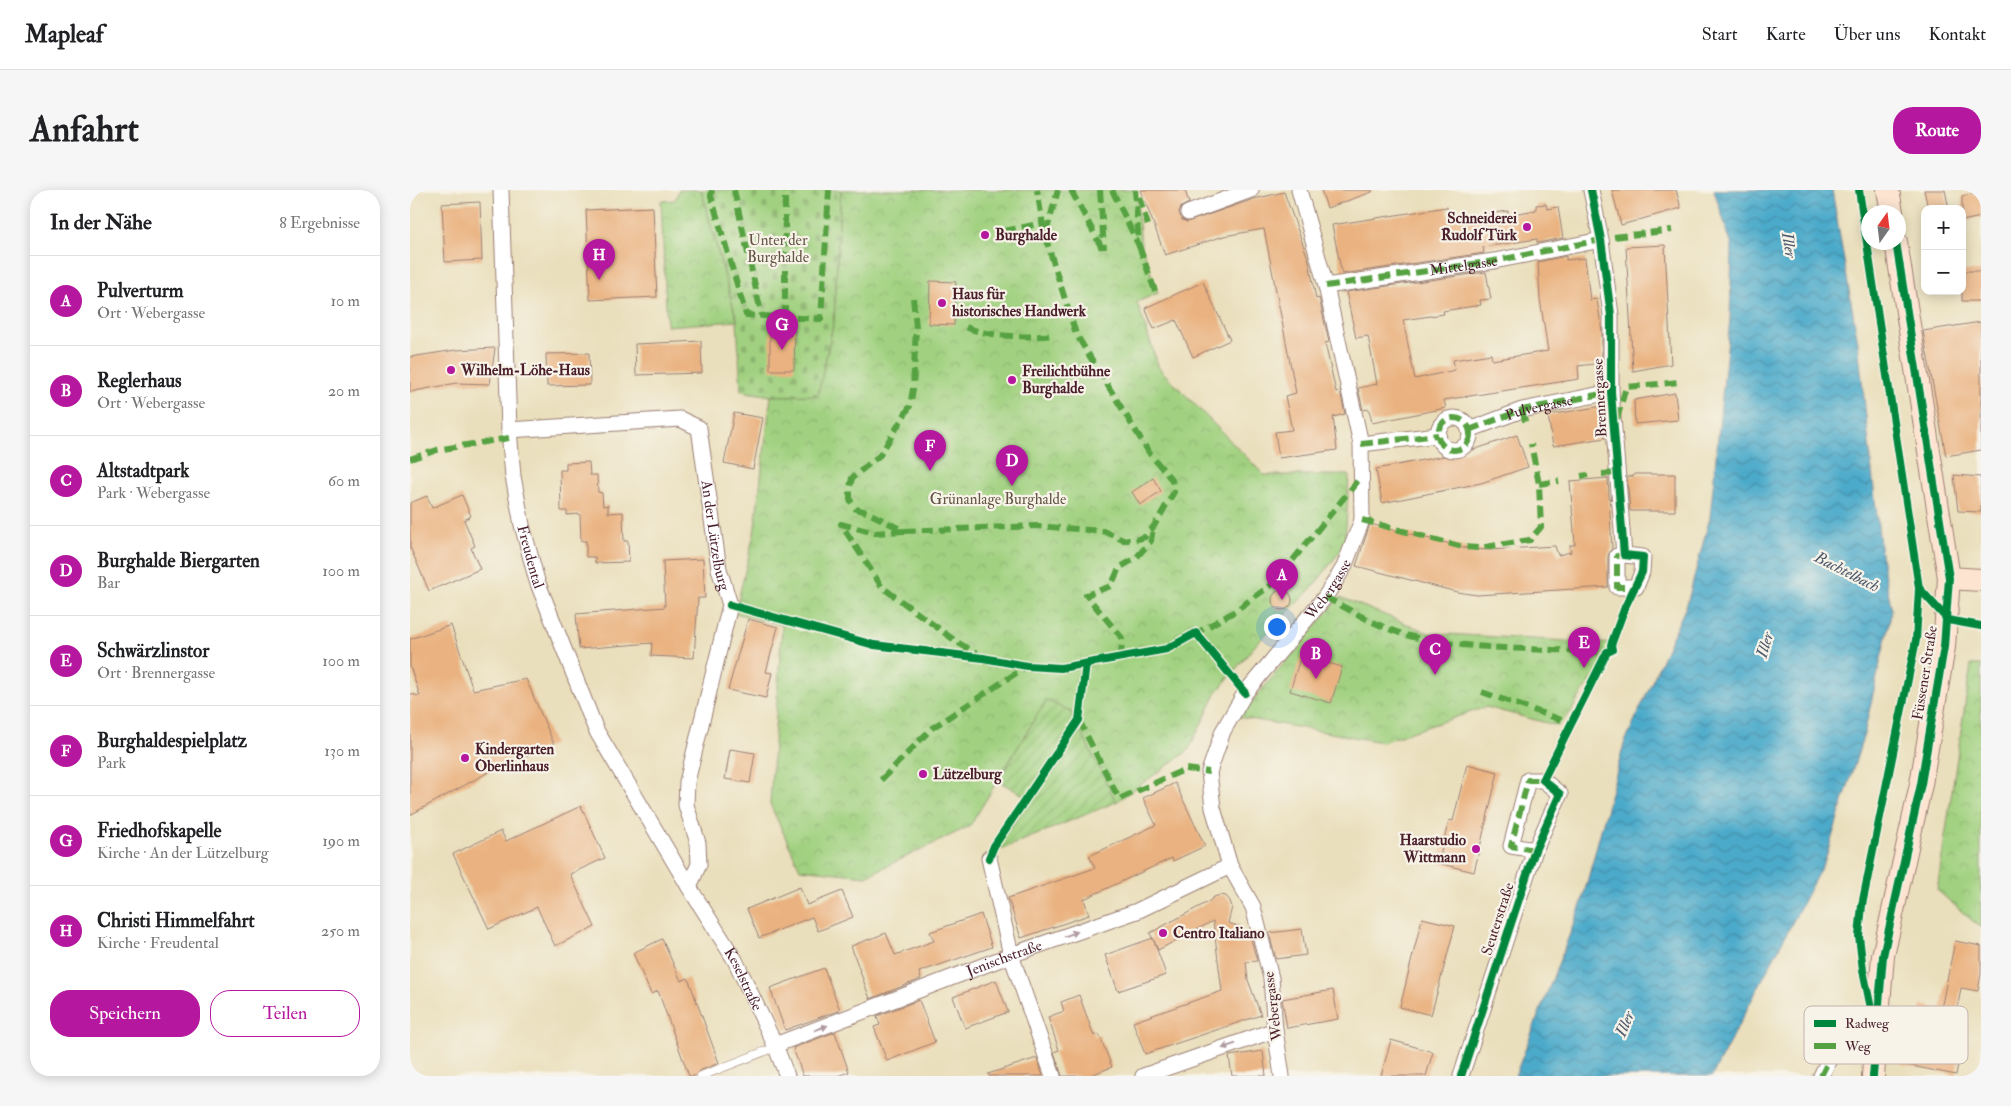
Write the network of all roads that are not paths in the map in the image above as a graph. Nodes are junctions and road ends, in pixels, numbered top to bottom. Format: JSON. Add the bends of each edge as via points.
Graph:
{"nodes":[{"id":1,"x":501,"y":190,"type":"edge"},
{"id":2,"x":1251,"y":190,"type":"edge"},
{"id":3,"x":1299,"y":190,"type":"edge"},
{"id":4,"x":1591,"y":190,"type":"edge"},
{"id":5,"x":1888,"y":190,"type":"edge"},
{"id":6,"x":1891,"y":205,"type":"edge"},
{"id":7,"x":1188,"y":213,"type":"dead end"},
{"id":8,"x":1601,"y":240,"type":"junction"},
{"id":9,"x":1897,"y":250,"type":"edge"},
{"id":10,"x":1326,"y":286,"type":"junction"},
{"id":11,"x":1611,"y":392,"type":"junction"},
{"id":12,"x":509,"y":430,"type":"junction"},
{"id":13,"x":1469,"y":430,"type":"junction"},
{"id":14,"x":1438,"y":435,"type":"junction"},
{"id":15,"x":1361,"y":444,"type":"junction"},
{"id":16,"x":1624,"y":556,"type":"dead end"},
{"id":17,"x":1949,"y":578,"type":"junction"},
{"id":18,"x":1981,"y":580,"type":"edge"},
{"id":19,"x":1535,"y":850,"type":"junction"},
{"id":20,"x":989,"y":858,"type":"dead end"},
{"id":21,"x":1230,"y":866,"type":"junction"},
{"id":22,"x":689,"y":887,"type":"junction"},
{"id":23,"x":1012,"y":955,"type":"junction"},
{"id":24,"x":1878,"y":1006,"type":"edge"},
{"id":25,"x":1275,"y":1030,"type":"junction"},
{"id":26,"x":776,"y":1046,"type":"junction"},
{"id":27,"x":1826,"y":1064,"type":"edge"},
{"id":28,"x":701,"y":1076,"type":"edge"},
{"id":29,"x":787,"y":1076,"type":"edge"},
{"id":30,"x":1053,"y":1076,"type":"edge"},
{"id":31,"x":1143,"y":1076,"type":"edge"},
{"id":32,"x":1282,"y":1076,"type":"edge"},
{"id":33,"x":1461,"y":1076,"type":"edge"},
{"id":34,"x":1820,"y":1076,"type":"edge"}],
"edges":[{"from":1,"to":12,"type":"street","name":"Freudental"},
{"from":2,"to":7,"type":"street"},
{"from":3,"to":10,"type":"street","name":"Webergasse"},
{"from":4,"to":8,"type":"street","name":"Brennergasse"},
{"from":5,"to":6,"type":"street"},
{"from":8,"to":10,"type":"street","name":"Mittelgasse","via":[[1494,261]]},
{"from":8,"to":11,"type":"street","name":"Brennergasse","via":[[1612,315]]},
{"from":9,"to":17,"type":"street","name":"Füssener Straße"},
{"from":10,"to":15,"type":"street","name":"Webergasse"},
{"from":11,"to":13,"type":"street","name":"Pulvergasse","via":[[1522,410]]},
{"from":11,"to":16,"type":"street","name":"Brennergasse"},
{"from":12,"to":22,"type":"street","name":"Freudental","via":[[520,516],[537,581],[596,730]]},
{"from":12,"to":22,"type":"street","name":"An der Lützelburg","via":[[680,419],[699,428],[719,569],[730,605],[687,782],[686,805],[698,843],[699,864]]},
{"from":13,"to":14,"type":"street","via":[[1461,420],[1452,418],[1440,426]]},
{"from":13,"to":14,"type":"street","via":[[1466,445],[1456,450],[1442,445]]},
{"from":14,"to":15,"type":"street"},
{"from":15,"to":21,"type":"street","name":"Webergasse","via":[[1362,520],[1344,567],[1325,597],[1246,693],[1223,731],[1209,772],[1213,808]]},
{"from":17,"to":18,"type":"street"},
{"from":17,"to":24,"type":"street","name":"Füssener Straße","via":[[1944,647],[1921,784],[1883,956]]},
{"from":19,"to":19,"type":"street","name":"Seuterstraße","via":[[1560,794],[1543,780],[1528,780],[1511,846]]},
{"from":19,"to":33,"type":"street","name":"Seuterstraße"},
{"from":20,"to":23,"type":"street"},
{"from":23,"to":21,"type":"street","name":"Jenischstraße","one_way":true,"via":[[1137,911]]},
{"from":21,"to":25,"type":"street","name":"Webergasse","via":[[1253,907],[1271,978]]},
{"from":22,"to":26,"type":"street","name":"Keselstraße","via":[[735,960]]},
{"from":26,"to":23,"type":"street","name":"Jenischstraße","one_way":true},
{"from":23,"to":30,"type":"street"},
{"from":25,"to":31,"type":"street","one_way":true},
{"from":25,"to":32,"type":"street","name":"Webergasse"},
{"from":26,"to":28,"type":"lane"},
{"from":26,"to":29,"type":"street","name":"Keselstraße"},
{"from":27,"to":34,"type":"street"}]}
